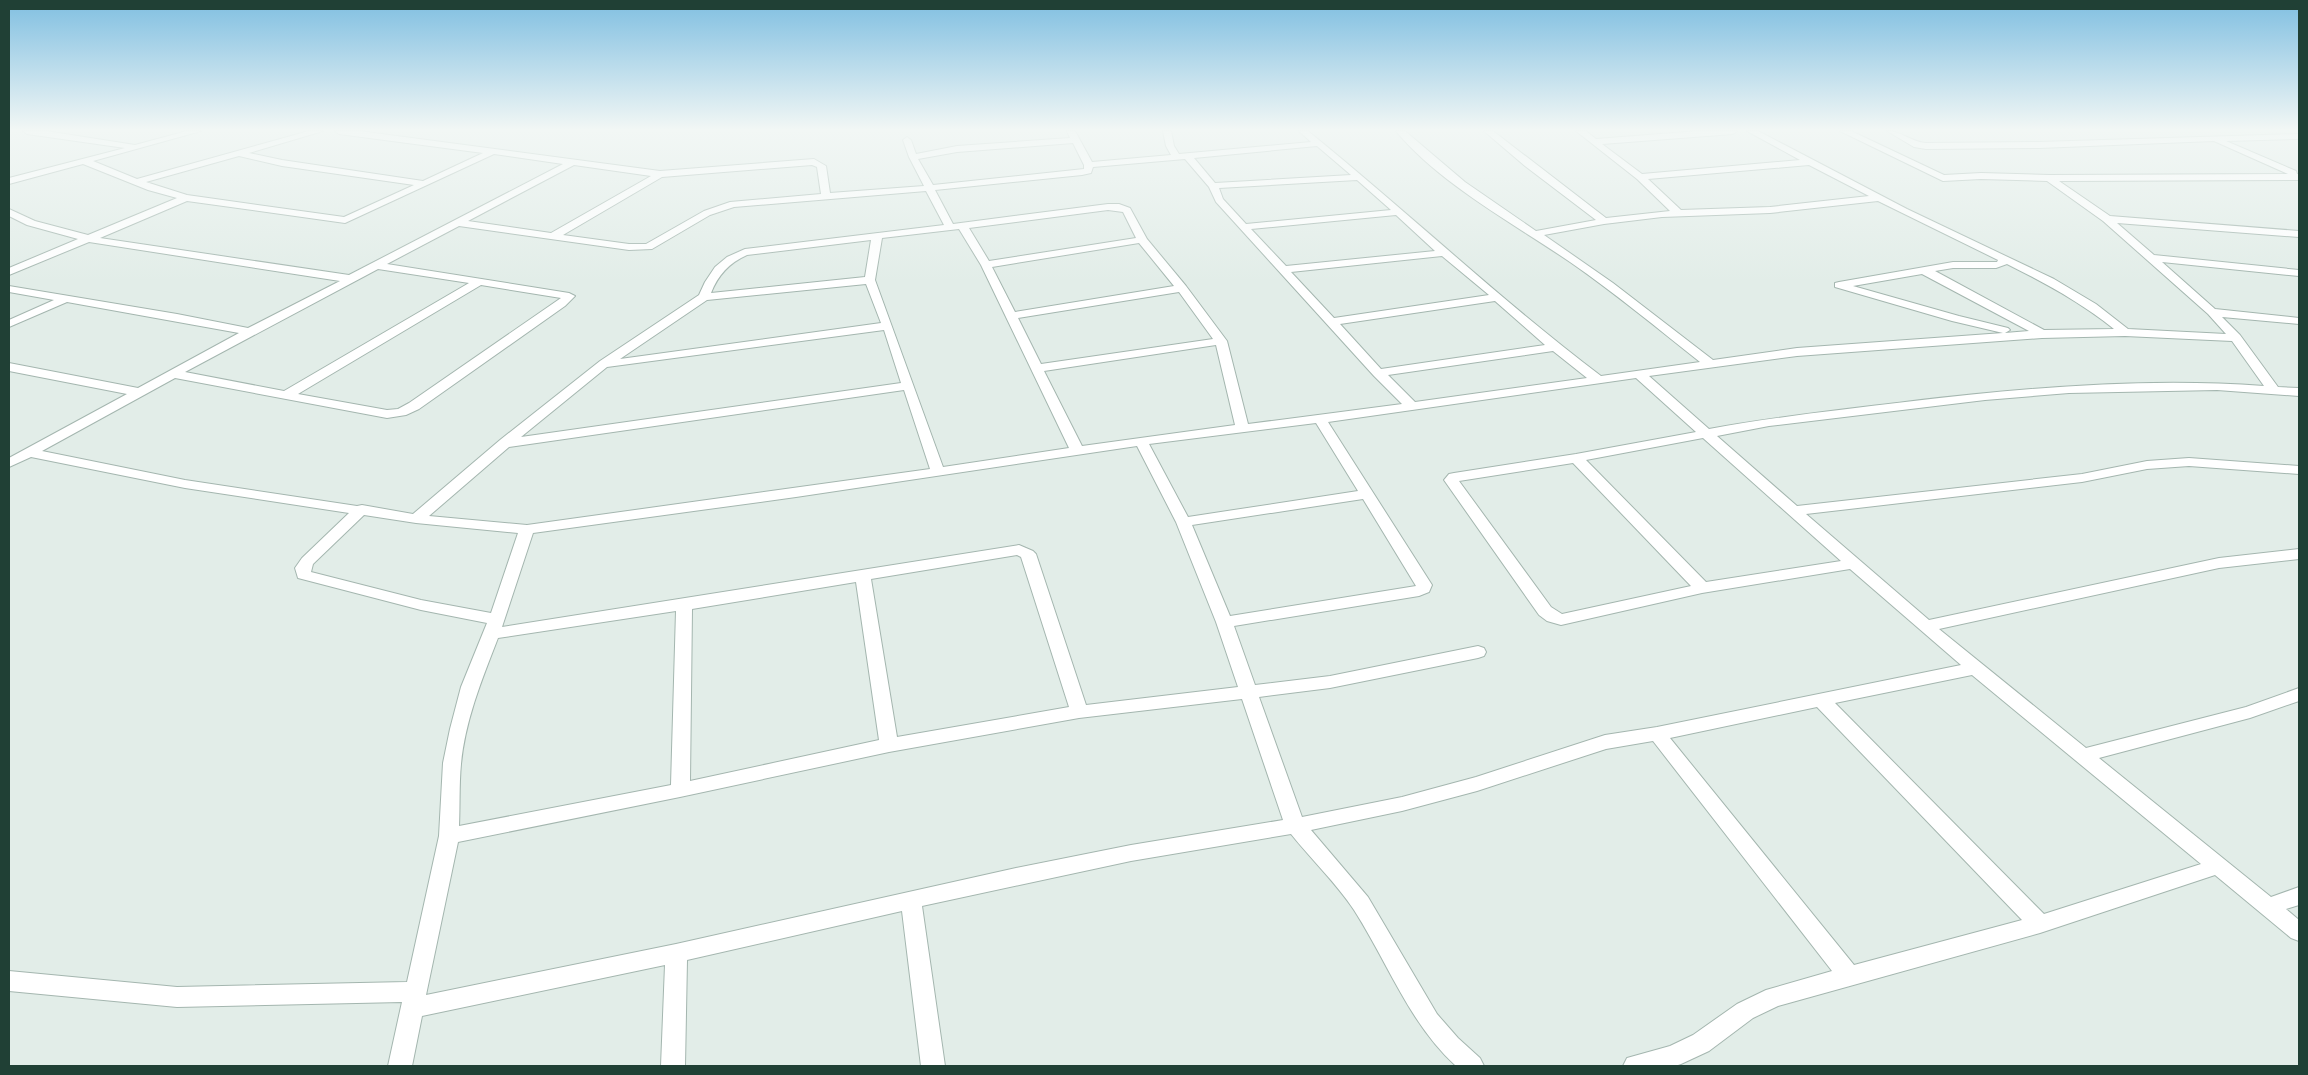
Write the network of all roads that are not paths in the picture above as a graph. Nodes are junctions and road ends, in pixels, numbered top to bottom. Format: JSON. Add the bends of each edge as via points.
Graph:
{"nodes":[{"id":1,"x":140,"y":181,"type":"edge"},
{"id":2,"x":405,"y":181,"type":"edge"},
{"id":3,"x":430,"y":181,"type":"edge"},
{"id":4,"x":537,"y":181,"type":"edge"},
{"id":5,"x":648,"y":181,"type":"edge"},
{"id":6,"x":824,"y":181,"type":"edge"},
{"id":7,"x":928,"y":181,"type":"edge"},
{"id":8,"x":996,"y":181,"type":"edge"},
{"id":9,"x":1208,"y":181,"type":"edge"},
{"id":10,"x":1283,"y":181,"type":"edge"},
{"id":11,"x":1363,"y":181,"type":"edge"},
{"id":12,"x":1460,"y":181,"type":"edge"},
{"id":13,"x":1551,"y":181,"type":"edge"},
{"id":14,"x":1643,"y":181,"type":"edge"},
{"id":15,"x":1847,"y":181,"type":"edge"},
{"id":16,"x":2053,"y":181,"type":"edge"},
{"id":17,"x":137,"y":182,"type":"joint"},
{"id":18,"x":424,"y":184,"type":"junction"},
{"id":19,"x":1213,"y":186,"type":"junction"},
{"id":20,"x":932,"y":188,"type":"junction"},
{"id":21,"x":826,"y":196,"type":"junction"},
{"id":22,"x":186,"y":198,"type":"junction"},
{"id":23,"x":1879,"y":198,"type":"junction"},
{"id":24,"x":9,"y":212,"type":"edge"},
{"id":25,"x":1398,"y":212,"type":"junction"},
{"id":26,"x":1678,"y":213,"type":"junction"},
{"id":27,"x":2107,"y":219,"type":"junction"},
{"id":28,"x":1604,"y":221,"type":"junction"},
{"id":29,"x":457,"y":223,"type":"junction"},
{"id":30,"x":956,"y":226,"type":"junction"},
{"id":31,"x":1244,"y":228,"type":"junction"},
{"id":32,"x":1535,"y":234,"type":"junction"},
{"id":33,"x":2299,"y":234,"type":"edge"},
{"id":34,"x":556,"y":236,"type":"junction"},
{"id":35,"x":877,"y":236,"type":"junction"},
{"id":36,"x":89,"y":239,"type":"junction"},
{"id":37,"x":1142,"y":240,"type":"junction"},
{"id":38,"x":1444,"y":253,"type":"junction"},
{"id":39,"x":2152,"y":258,"type":"junction"},
{"id":40,"x":2003,"y":259,"type":"junction"},
{"id":41,"x":986,"y":265,"type":"junction"},
{"id":42,"x":378,"y":266,"type":"junction"},
{"id":43,"x":1922,"y":269,"type":"junction"},
{"id":44,"x":1283,"y":270,"type":"junction"},
{"id":45,"x":9,"y":272,"type":"edge"},
{"id":46,"x":2299,"y":273,"type":"edge"},
{"id":47,"x":350,"y":279,"type":"junction"},
{"id":48,"x":870,"y":280,"type":"junction"},
{"id":49,"x":480,"y":282,"type":"junction"},
{"id":50,"x":1182,"y":288,"type":"junction"},
{"id":51,"x":9,"y":289,"type":"edge"},
{"id":52,"x":704,"y":297,"type":"junction"},
{"id":53,"x":1497,"y":297,"type":"junction"},
{"id":54,"x":65,"y":298,"type":"junction"},
{"id":55,"x":2212,"y":312,"type":"junction"},
{"id":56,"x":1011,"y":316,"type":"junction"},
{"id":57,"x":2299,"y":321,"type":"edge"},
{"id":58,"x":1333,"y":322,"type":"junction"},
{"id":59,"x":9,"y":324,"type":"edge"},
{"id":60,"x":888,"y":326,"type":"junction"},
{"id":61,"x":250,"y":332,"type":"junction"},
{"id":62,"x":2125,"y":332,"type":"junction"},
{"id":63,"x":2025,"y":334,"type":"junction"},
{"id":64,"x":2042,"y":334,"type":"junction"},
{"id":65,"x":2236,"y":338,"type":"junction"},
{"id":66,"x":1221,"y":341,"type":"junction"},
{"id":67,"x":1556,"y":347,"type":"junction"},
{"id":68,"x":604,"y":364,"type":"junction"},
{"id":69,"x":1710,"y":364,"type":"junction"},
{"id":70,"x":9,"y":367,"type":"edge"},
{"id":71,"x":1038,"y":368,"type":"junction"},
{"id":72,"x":1378,"y":373,"type":"junction"},
{"id":73,"x":173,"y":374,"type":"junction"},
{"id":74,"x":1639,"y":374,"type":"junction"},
{"id":75,"x":1597,"y":379,"type":"junction"},
{"id":76,"x":907,"y":386,"type":"junction"},
{"id":77,"x":2274,"y":390,"type":"junction"},
{"id":78,"x":139,"y":392,"type":"junction"},
{"id":79,"x":2299,"y":392,"type":"edge"},
{"id":80,"x":288,"y":394,"type":"junction"},
{"id":81,"x":1411,"y":405,"type":"junction"},
{"id":82,"x":1320,"y":418,"type":"junction"},
{"id":83,"x":1242,"y":427,"type":"junction"},
{"id":84,"x":1707,"y":434,"type":"junction"},
{"id":85,"x":1142,"y":441,"type":"junction"},
{"id":86,"x":505,"y":443,"type":"junction"},
{"id":87,"x":1077,"y":450,"type":"junction"},
{"id":88,"x":29,"y":452,"type":"junction"},
{"id":89,"x":1576,"y":458,"type":"junction"},
{"id":90,"x":9,"y":462,"type":"edge"},
{"id":91,"x":2299,"y":470,"type":"edge"},
{"id":92,"x":938,"y":471,"type":"junction"},
{"id":93,"x":1366,"y":494,"type":"junction"},
{"id":94,"x":362,"y":510,"type":"junction"},
{"id":95,"x":1795,"y":511,"type":"junction"},
{"id":96,"x":416,"y":519,"type":"junction"},
{"id":97,"x":1183,"y":522,"type":"junction"},
{"id":98,"x":527,"y":529,"type":"junction"},
{"id":99,"x":2299,"y":554,"type":"edge"},
{"id":100,"x":1853,"y":564,"type":"junction"},
{"id":101,"x":863,"y":576,"type":"junction"},
{"id":102,"x":1702,"y":588,"type":"junction"},
{"id":103,"x":684,"y":606,"type":"junction"},
{"id":104,"x":1224,"y":622,"type":"junction"},
{"id":105,"x":494,"y":626,"type":"junction"},
{"id":106,"x":1927,"y":626,"type":"junction"},
{"id":107,"x":1478,"y":652,"type":"dead end"},
{"id":108,"x":1975,"y":668,"type":"junction"},
{"id":109,"x":1247,"y":693,"type":"junction"},
{"id":110,"x":2299,"y":694,"type":"edge"},
{"id":111,"x":1820,"y":699,"type":"junction"},
{"id":112,"x":1080,"y":712,"type":"junction"},
{"id":113,"x":1658,"y":734,"type":"junction"},
{"id":114,"x":889,"y":745,"type":"junction"},
{"id":115,"x":2082,"y":756,"type":"junction"},
{"id":116,"x":680,"y":790,"type":"junction"},
{"id":117,"x":1295,"y":826,"type":"junction"},
{"id":118,"x":449,"y":836,"type":"junction"},
{"id":119,"x":2219,"y":866,"type":"junction"},
{"id":120,"x":2299,"y":896,"type":"edge"},
{"id":121,"x":911,"y":900,"type":"junction"},
{"id":122,"x":2269,"y":906,"type":"junction"},
{"id":123,"x":2040,"y":924,"type":"junction"},
{"id":124,"x":2299,"y":932,"type":"edge"},
{"id":125,"x":676,"y":953,"type":"junction"},
{"id":126,"x":1850,"y":977,"type":"junction"},
{"id":127,"x":9,"y":981,"type":"edge"},
{"id":128,"x":414,"y":1000,"type":"junction"},
{"id":129,"x":400,"y":1066,"type":"edge"},
{"id":130,"x":673,"y":1066,"type":"edge"},
{"id":131,"x":933,"y":1066,"type":"edge"},
{"id":132,"x":1472,"y":1066,"type":"edge"},
{"id":133,"x":1635,"y":1066,"type":"edge"}],
"edges":[{"from":1,"to":17,"type":"street"},
{"from":2,"to":18,"type":"street"},
{"from":3,"to":18,"type":"street"},
{"from":4,"to":29,"type":"street"},
{"from":5,"to":34,"type":"street"},
{"from":6,"to":21,"type":"street"},
{"from":7,"to":20,"type":"street"},
{"from":8,"to":20,"type":"street"},
{"from":9,"to":19,"type":"street"},
{"from":10,"to":19,"type":"street"},
{"from":11,"to":25,"type":"street"},
{"from":12,"to":32,"type":"street"},
{"from":13,"to":28,"type":"street"},
{"from":14,"to":26,"type":"street"},
{"from":15,"to":23,"type":"street"},
{"from":16,"to":27,"type":"street"},
{"from":17,"to":22,"type":"street"},
{"from":18,"to":22,"type":"street","via":[[345,220]]},
{"from":19,"to":31,"type":"street","via":[[1219,200]]},
{"from":20,"to":21,"type":"street"},
{"from":20,"to":30,"type":"street"},
{"from":21,"to":34,"type":"street","via":[[723,207],[648,247]]},
{"from":22,"to":36,"type":"street"},
{"from":23,"to":26,"type":"street","via":[[1770,210]]},
{"from":23,"to":40,"type":"street"},
{"from":24,"to":36,"type":"street","via":[[31,223]]},
{"from":25,"to":31,"type":"street"},
{"from":25,"to":38,"type":"street"},
{"from":26,"to":28,"type":"street"},
{"from":27,"to":33,"type":"street"},
{"from":27,"to":39,"type":"street"},
{"from":28,"to":32,"type":"street"},
{"from":29,"to":34,"type":"street"},
{"from":29,"to":42,"type":"street"},
{"from":30,"to":35,"type":"street"},
{"from":30,"to":37,"type":"street","via":[[1113,206],[1126,210]]},
{"from":30,"to":41,"type":"street"},
{"from":31,"to":44,"type":"street"},
{"from":32,"to":69,"type":"street"},
{"from":35,"to":48,"type":"street"},
{"from":35,"to":52,"type":"street","via":[[745,252],[729,259],[717,270],[709,280]]},
{"from":36,"to":45,"type":"street"},
{"from":36,"to":47,"type":"street"},
{"from":37,"to":41,"type":"street"},
{"from":37,"to":50,"type":"street"},
{"from":38,"to":44,"type":"street"},
{"from":38,"to":53,"type":"street"},
{"from":39,"to":46,"type":"street"},
{"from":39,"to":55,"type":"street"},
{"from":40,"to":43,"type":"street","via":[[2002,264],[1996,265]]},
{"from":40,"to":62,"type":"street","via":[[2074,295]]},
{"from":41,"to":56,"type":"street"},
{"from":42,"to":47,"type":"street"},
{"from":42,"to":49,"type":"street"},
{"from":43,"to":63,"type":"street","via":[[1839,284],[1966,321]]},
{"from":43,"to":64,"type":"street"},
{"from":44,"to":58,"type":"street"},
{"from":47,"to":61,"type":"street"},
{"from":48,"to":52,"type":"street"},
{"from":48,"to":60,"type":"street"},
{"from":49,"to":80,"type":"street"},
{"from":49,"to":80,"type":"street","via":[[569,296],[545,316],[401,412],[387,414]]},
{"from":50,"to":56,"type":"street"},
{"from":50,"to":66,"type":"street"},
{"from":51,"to":54,"type":"street"},
{"from":52,"to":68,"type":"street"},
{"from":53,"to":58,"type":"street"},
{"from":53,"to":67,"type":"street"},
{"from":54,"to":59,"type":"street"},
{"from":54,"to":61,"type":"street","via":[[177,316]]},
{"from":55,"to":57,"type":"street"},
{"from":55,"to":65,"type":"street"},
{"from":56,"to":71,"type":"street"},
{"from":58,"to":72,"type":"street"},
{"from":60,"to":68,"type":"street"},
{"from":60,"to":76,"type":"street"},
{"from":61,"to":73,"type":"street"},
{"from":62,"to":64,"type":"street"},
{"from":62,"to":65,"type":"street"},
{"from":63,"to":64,"type":"street"},
{"from":63,"to":69,"type":"street","via":[[1797,352]]},
{"from":65,"to":77,"type":"street"},
{"from":66,"to":71,"type":"street"},
{"from":66,"to":83,"type":"street"},
{"from":67,"to":72,"type":"street"},
{"from":67,"to":75,"type":"street"},
{"from":68,"to":86,"type":"street"},
{"from":69,"to":74,"type":"street"},
{"from":70,"to":78,"type":"street"},
{"from":71,"to":87,"type":"street"},
{"from":72,"to":81,"type":"street"},
{"from":73,"to":78,"type":"street"},
{"from":73,"to":80,"type":"street"},
{"from":74,"to":75,"type":"street"},
{"from":74,"to":84,"type":"street"},
{"from":75,"to":81,"type":"street"},
{"from":76,"to":86,"type":"street"},
{"from":76,"to":92,"type":"street"},
{"from":77,"to":79,"type":"street"},
{"from":77,"to":84,"type":"street","via":[[2217,386],[2069,389],[1851,411]]},
{"from":78,"to":88,"type":"street"},
{"from":81,"to":82,"type":"street"},
{"from":82,"to":83,"type":"street"},
{"from":82,"to":93,"type":"street"},
{"from":83,"to":85,"type":"street"},
{"from":84,"to":89,"type":"street"},
{"from":84,"to":95,"type":"street"},
{"from":85,"to":87,"type":"street"},
{"from":85,"to":97,"type":"street"},
{"from":86,"to":96,"type":"street"},
{"from":87,"to":92,"type":"street"},
{"from":88,"to":90,"type":"street"},
{"from":88,"to":94,"type":"street","via":[[185,484]]},
{"from":89,"to":102,"type":"street"},
{"from":89,"to":102,"type":"street","via":[[1451,480],[1546,611],[1561,620]]},
{"from":91,"to":95,"type":"street","via":[[2189,462],[2147,465],[2082,478]]},
{"from":92,"to":98,"type":"street"},
{"from":93,"to":97,"type":"street"},
{"from":93,"to":104,"type":"street","via":[[1424,588]]},
{"from":94,"to":96,"type":"street"},
{"from":94,"to":105,"type":"street","via":[[307,561],[304,575]]},
{"from":95,"to":100,"type":"street"},
{"from":96,"to":98,"type":"street"},
{"from":97,"to":104,"type":"street"},
{"from":98,"to":105,"type":"street"},
{"from":99,"to":106,"type":"street","via":[[2219,563]]},
{"from":100,"to":102,"type":"street"},
{"from":100,"to":106,"type":"street"},
{"from":101,"to":103,"type":"street"},
{"from":101,"to":112,"type":"street","via":[[1019,550],[1028,554]]},
{"from":101,"to":114,"type":"street"},
{"from":103,"to":105,"type":"street"},
{"from":103,"to":116,"type":"street"},
{"from":104,"to":109,"type":"street"},
{"from":105,"to":118,"type":"street","via":[[470,687],[452,763]]},
{"from":106,"to":108,"type":"street"},
{"from":107,"to":109,"type":"street","via":[[1330,682]]},
{"from":108,"to":111,"type":"street"},
{"from":108,"to":115,"type":"street"},
{"from":109,"to":112,"type":"street"},
{"from":109,"to":117,"type":"street"},
{"from":110,"to":115,"type":"street","via":[[2250,712]]},
{"from":111,"to":113,"type":"street"},
{"from":111,"to":123,"type":"street"},
{"from":112,"to":114,"type":"street"},
{"from":113,"to":117,"type":"street","via":[[1605,742],[1477,784],[1402,804]]},
{"from":113,"to":126,"type":"street"},
{"from":114,"to":116,"type":"street"},
{"from":115,"to":119,"type":"street"},
{"from":116,"to":118,"type":"street"},
{"from":117,"to":121,"type":"street","via":[[1130,853]]},
{"from":117,"to":132,"type":"street","via":[[1362,903],[1428,1021]]},
{"from":118,"to":128,"type":"street"},
{"from":119,"to":122,"type":"street"},
{"from":119,"to":123,"type":"street"},
{"from":120,"to":122,"type":"street"},
{"from":121,"to":125,"type":"street"},
{"from":121,"to":131,"type":"street"},
{"from":122,"to":124,"type":"street"},
{"from":123,"to":126,"type":"street"},
{"from":125,"to":128,"type":"street"},
{"from":125,"to":130,"type":"street"},
{"from":126,"to":133,"type":"street","via":[[1774,997],[1745,1011],[1701,1043],[1673,1056]]},
{"from":127,"to":128,"type":"street","via":[[177,998]]},
{"from":128,"to":129,"type":"street"}]}
